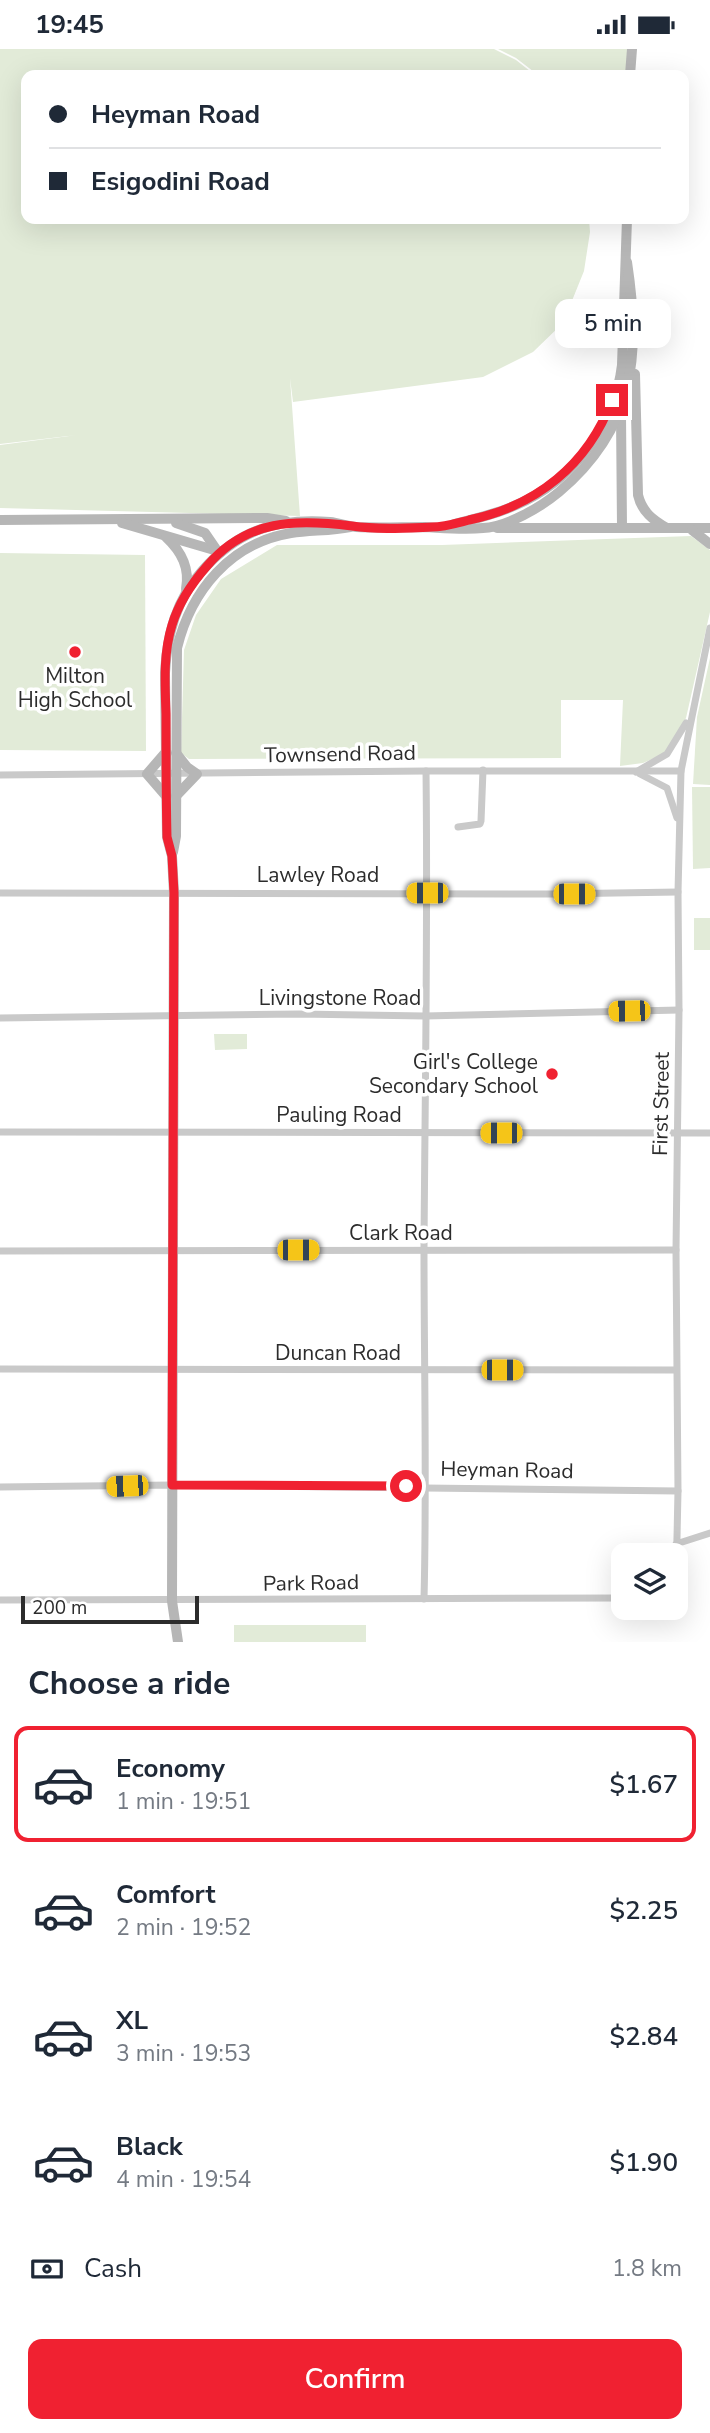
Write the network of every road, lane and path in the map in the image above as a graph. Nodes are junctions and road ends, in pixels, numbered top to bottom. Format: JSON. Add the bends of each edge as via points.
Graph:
{"nodes":[{"id":1,"x":632,"y":49,"type":"edge"},
{"id":2,"x":630,"y":70,"type":"edge"},
{"id":3,"x":627,"y":224,"type":"edge"},
{"id":4,"x":627,"y":262,"type":"junction"},
{"id":5,"x":634,"y":317,"type":"junction"},
{"id":6,"x":620,"y":380,"type":"junction"},
{"id":7,"x":621,"y":408,"type":"junction"},
{"id":8,"x":0,"y":520,"type":"edge"},
{"id":9,"x":111,"y":520,"type":"junction"},
{"id":10,"x":166,"y":520,"type":"junction"},
{"id":11,"x":293,"y":522,"type":"junction"},
{"id":12,"x":354,"y":527,"type":"junction"},
{"id":13,"x":435,"y":527,"type":"junction"},
{"id":14,"x":622,"y":527,"type":"junction"},
{"id":15,"x":667,"y":528,"type":"junction"},
{"id":16,"x":688,"y":528,"type":"junction"},
{"id":17,"x":710,"y":528,"type":"edge"},
{"id":18,"x":486,"y":529,"type":"junction"},
{"id":19,"x":164,"y":536,"type":"junction"},
{"id":20,"x":275,"y":536,"type":"junction"},
{"id":21,"x":710,"y":544,"type":"edge"},
{"id":22,"x":218,"y":552,"type":"junction"},
{"id":23,"x":184,"y":596,"type":"junction"},
{"id":24,"x":192,"y":604,"type":"junction"},
{"id":25,"x":710,"y":628,"type":"edge"},
{"id":26,"x":690,"y":716,"type":"junction"},
{"id":27,"x":171,"y":752,"type":"junction"},
{"id":28,"x":426,"y":771,"type":"junction"},
{"id":29,"x":484,"y":771,"type":"junction"},
{"id":30,"x":681,"y":771,"type":"junction"},
{"id":31,"x":636,"y":773,"type":"junction"},
{"id":32,"x":171,"y":774,"type":"junction"},
{"id":33,"x":197,"y":774,"type":"junction"},
{"id":34,"x":0,"y":775,"type":"edge"},
{"id":35,"x":147,"y":775,"type":"junction"},
{"id":36,"x":171,"y":796,"type":"junction"},
{"id":37,"x":680,"y":825,"type":"junction"},
{"id":38,"x":458,"y":827,"type":"dead end"},
{"id":39,"x":678,"y":892,"type":"junction"},
{"id":40,"x":0,"y":893,"type":"edge"},
{"id":41,"x":174,"y":893,"type":"junction"},
{"id":42,"x":427,"y":893,"type":"junction"},
{"id":43,"x":679,"y":1010,"type":"junction"},
{"id":44,"x":173,"y":1016,"type":"junction"},
{"id":45,"x":425,"y":1016,"type":"junction"},
{"id":46,"x":0,"y":1018,"type":"edge"},
{"id":47,"x":0,"y":1132,"type":"edge"},
{"id":48,"x":425,"y":1132,"type":"junction"},
{"id":49,"x":172,"y":1133,"type":"junction"},
{"id":50,"x":678,"y":1133,"type":"junction"},
{"id":51,"x":710,"y":1133,"type":"edge"},
{"id":52,"x":424,"y":1250,"type":"junction"},
{"id":53,"x":676,"y":1250,"type":"junction"},
{"id":54,"x":0,"y":1251,"type":"edge"},
{"id":55,"x":172,"y":1251,"type":"junction"},
{"id":56,"x":0,"y":1369,"type":"edge"},
{"id":57,"x":425,"y":1370,"type":"junction"},
{"id":58,"x":675,"y":1370,"type":"junction"},
{"id":59,"x":173,"y":1371,"type":"junction"},
{"id":60,"x":172,"y":1485,"type":"junction"},
{"id":61,"x":427,"y":1486,"type":"junction"},
{"id":62,"x":0,"y":1487,"type":"edge"},
{"id":63,"x":678,"y":1491,"type":"junction"},
{"id":64,"x":710,"y":1533,"type":"edge"},
{"id":65,"x":676,"y":1543,"type":"edge"},
{"id":66,"x":679,"y":1543,"type":"edge"},
{"id":67,"x":611,"y":1598,"type":"edge"},
{"id":68,"x":424,"y":1599,"type":"junction"},
{"id":69,"x":0,"y":1600,"type":"edge"},
{"id":70,"x":172,"y":1601,"type":"junction"},
{"id":71,"x":178,"y":1642,"type":"edge"}],
"edges":[{"from":1,"to":2,"type":"main road"},
{"from":3,"to":4,"type":"main road"},
{"from":4,"to":5,"type":"main road"},
{"from":4,"to":6,"type":"main road"},
{"from":5,"to":7,"type":"main road","via":[[628,386]]},
{"from":5,"to":15,"type":"main road","via":[[638,495],[648,516]]},
{"from":6,"to":7,"type":"main road"},
{"from":6,"to":13,"type":"main road","via":[[593,441],[543,491],[479,518]]},
{"from":7,"to":14,"type":"main road"},
{"from":7,"to":18,"type":"main road","via":[[605,440],[572,481],[534,510]]},
{"from":8,"to":9,"type":"main road"},
{"from":9,"to":10,"type":"main road"},
{"from":9,"to":19,"type":"main road"},
{"from":10,"to":11,"type":"main road","via":[[267,518]]},
{"from":10,"to":22,"type":"main road","via":[[205,533]]},
{"from":11,"to":12,"type":"main road"},
{"from":11,"to":22,"type":"main road","via":[[257,529]]},
{"from":12,"to":13,"type":"main road"},
{"from":12,"to":20,"type":"main road"},
{"from":13,"to":18,"type":"main road"},
{"from":14,"to":15,"type":"main road"},
{"from":14,"to":18,"type":"main road"},
{"from":15,"to":16,"type":"main road"},
{"from":16,"to":17,"type":"main road"},
{"from":16,"to":21,"type":"main road"},
{"from":19,"to":22,"type":"main road"},
{"from":19,"to":23,"type":"main road","via":[[186,565]]},
{"from":20,"to":22,"type":"main road","via":[[256,537]]},
{"from":20,"to":24,"type":"main road","via":[[230,560]]},
{"from":22,"to":23,"type":"main road"},
{"from":22,"to":24,"type":"main road","via":[[194,591]]},
{"from":23,"to":27,"type":"main road","via":[[167,646]]},
{"from":24,"to":27,"type":"main road","via":[[177,648]]},
{"from":25,"to":26,"type":"street","name":"First Street"},
{"from":26,"to":30,"type":"street","name":"First Street"},
{"from":26,"to":31,"type":"street","via":[[671,750]]},
{"from":27,"to":32,"type":"main road"},
{"from":27,"to":33,"type":"main road"},
{"from":27,"to":35,"type":"main road"},
{"from":28,"to":29,"type":"street","name":"Townsend Road"},
{"from":28,"to":33,"type":"street","name":"Townsend Road"},
{"from":28,"to":42,"type":"street"},
{"from":29,"to":31,"type":"street","name":"Townsend Road"},
{"from":29,"to":38,"type":"street","via":[[480,824]]},
{"from":30,"to":31,"type":"street","name":"Townsend Road"},
{"from":30,"to":37,"type":"street","name":"First Street"},
{"from":31,"to":37,"type":"street","via":[[667,788]]},
{"from":32,"to":33,"type":"street","name":"Townsend Road"},
{"from":32,"to":35,"type":"street","name":"Townsend Road"},
{"from":32,"to":36,"type":"main road"},
{"from":33,"to":36,"type":"main road"},
{"from":34,"to":35,"type":"street","name":"Townsend Road"},
{"from":35,"to":36,"type":"main road"},
{"from":36,"to":41,"type":"main road","via":[[167,837]]},
{"from":37,"to":39,"type":"street","name":"First Street"},
{"from":39,"to":42,"type":"street","name":"Lawley Road"},
{"from":39,"to":43,"type":"street","name":"First Street"},
{"from":40,"to":41,"type":"street","name":"Lawley Road"},
{"from":41,"to":42,"type":"street","name":"Lawley Road"},
{"from":41,"to":44,"type":"main road"},
{"from":42,"to":45,"type":"street"},
{"from":43,"to":45,"type":"street","name":"Livingstone Road"},
{"from":43,"to":50,"type":"street","name":"First Street"},
{"from":44,"to":45,"type":"street","name":"Livingstone Road"},
{"from":44,"to":46,"type":"street","name":"Livingstone Road"},
{"from":44,"to":49,"type":"main road"},
{"from":45,"to":48,"type":"street"},
{"from":47,"to":49,"type":"street","name":"Pauling Road"},
{"from":48,"to":49,"type":"street","name":"Pauling Road"},
{"from":48,"to":50,"type":"street","name":"Pauling Road"},
{"from":48,"to":52,"type":"street"},
{"from":49,"to":55,"type":"main road"},
{"from":50,"to":51,"type":"street","name":"Pauling Road"},
{"from":50,"to":53,"type":"street","name":"First Street"},
{"from":52,"to":53,"type":"street","name":"Clark Road"},
{"from":52,"to":55,"type":"street","name":"Clark Road"},
{"from":52,"to":57,"type":"street"},
{"from":53,"to":58,"type":"street","name":"First Street"},
{"from":54,"to":55,"type":"street","name":"Clark Road"},
{"from":55,"to":59,"type":"main road"},
{"from":56,"to":59,"type":"street","name":"Duncan Road"},
{"from":57,"to":58,"type":"street","name":"Duncan Road"},
{"from":57,"to":59,"type":"street","name":"Duncan Road"},
{"from":57,"to":61,"type":"street"},
{"from":58,"to":63,"type":"street","name":"First Street"},
{"from":59,"to":60,"type":"main road"},
{"from":60,"to":61,"type":"street","name":"Heyman Road"},
{"from":60,"to":62,"type":"street","name":"Heyman Road"},
{"from":60,"to":70,"type":"main road"},
{"from":61,"to":63,"type":"street","name":"Heyman Road"},
{"from":61,"to":68,"type":"street"},
{"from":63,"to":65,"type":"street","name":"First Street"},
{"from":64,"to":66,"type":"street"},
{"from":67,"to":68,"type":"street","name":"Park Road"},
{"from":68,"to":70,"type":"street","name":"Park Road"},
{"from":69,"to":70,"type":"street","name":"Park Road"},
{"from":70,"to":71,"type":"main road"}]}
